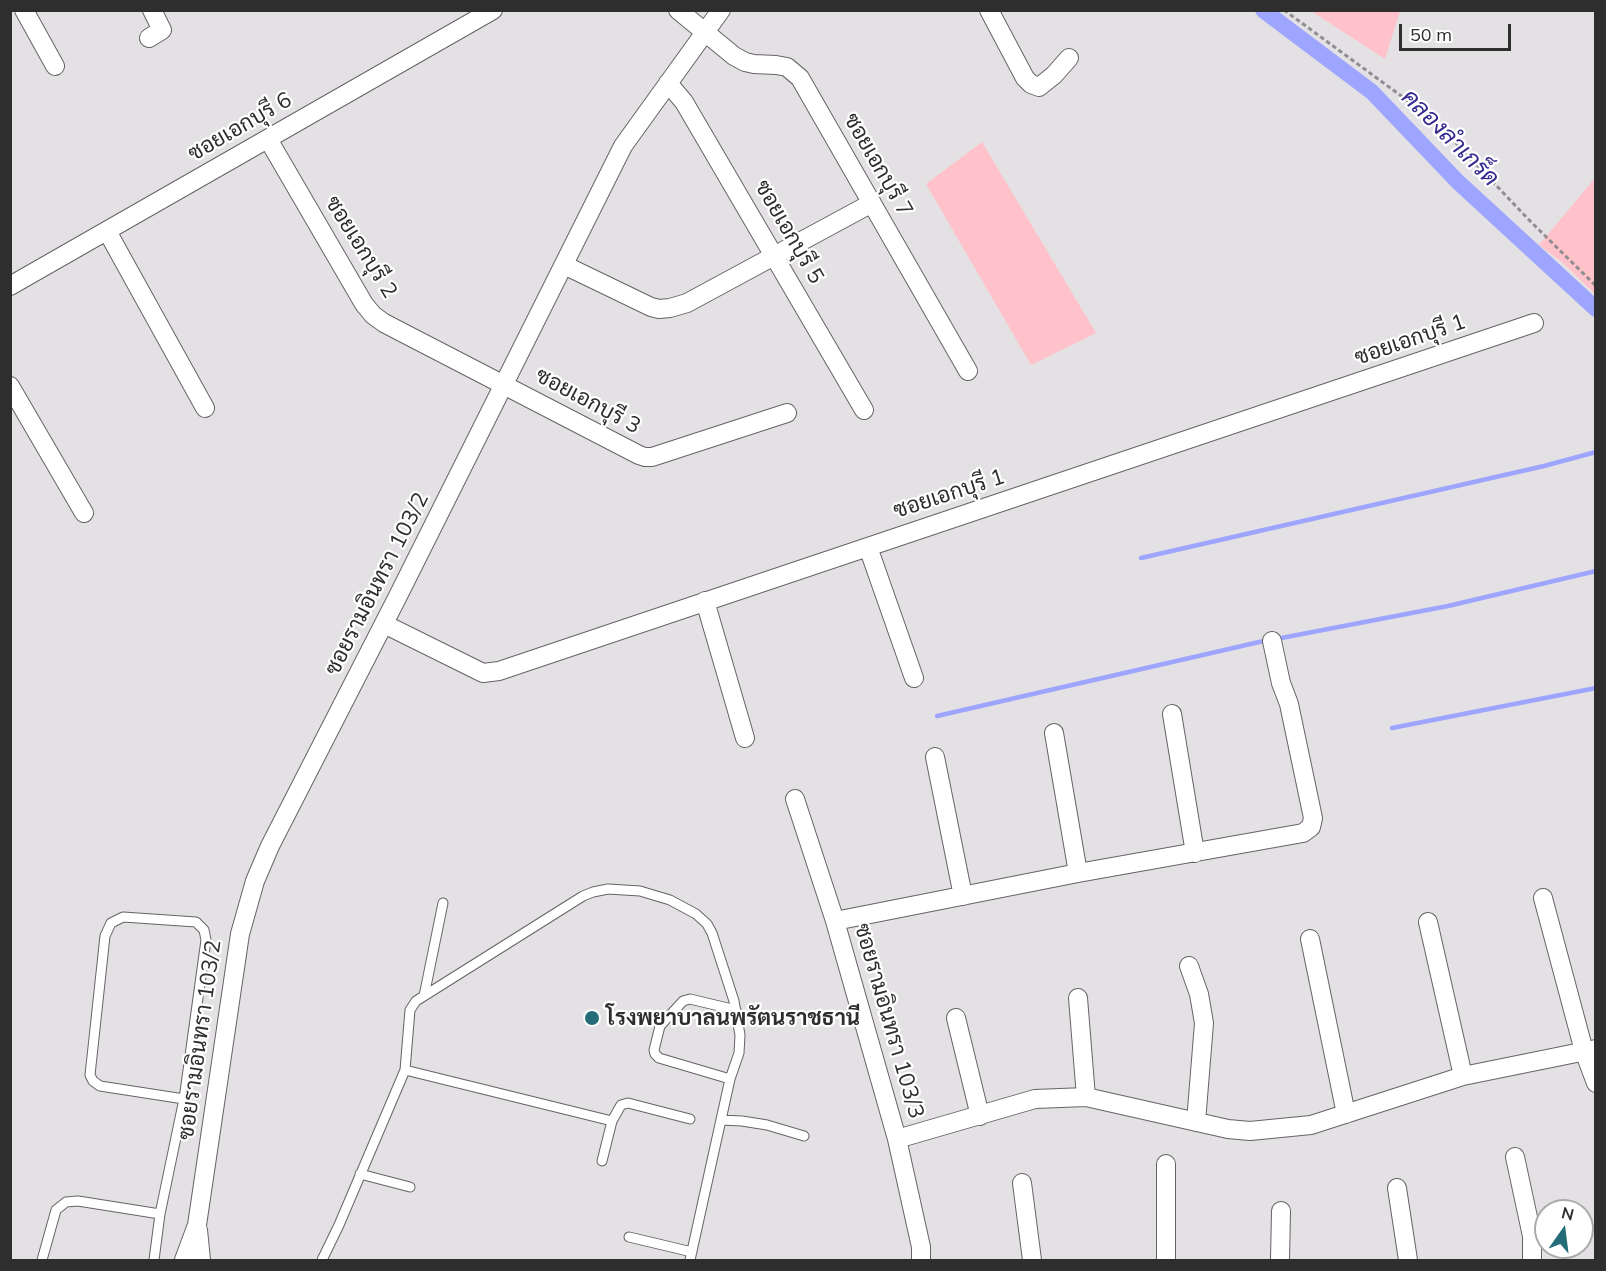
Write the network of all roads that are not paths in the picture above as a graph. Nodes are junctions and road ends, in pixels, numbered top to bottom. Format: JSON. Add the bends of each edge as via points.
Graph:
{"nodes":[{"id":1,"x":24,"y":10,"type":"edge"},
{"id":2,"x":152,"y":10,"type":"edge"},
{"id":3,"x":493,"y":10,"type":"edge"},
{"id":4,"x":678,"y":10,"type":"edge"},
{"id":5,"x":721,"y":10,"type":"edge"},
{"id":6,"x":989,"y":10,"type":"edge"},
{"id":7,"x":705,"y":32,"type":"junction"},
{"id":8,"x":149,"y":38,"type":"dead end"},
{"id":9,"x":1069,"y":58,"type":"dead end"},
{"id":10,"x":55,"y":66,"type":"dead end"},
{"id":11,"x":668,"y":83,"type":"junction"},
{"id":12,"x":268,"y":139,"type":"junction"},
{"id":13,"x":872,"y":203,"type":"junction"},
{"id":14,"x":107,"y":231,"type":"junction"},
{"id":15,"x":775,"y":255,"type":"junction"},
{"id":16,"x":564,"y":264,"type":"junction"},
{"id":17,"x":10,"y":286,"type":"edge"},
{"id":18,"x":1534,"y":323,"type":"dead end"},
{"id":19,"x":968,"y":371,"type":"dead end"},
{"id":20,"x":504,"y":385,"type":"junction"},
{"id":21,"x":10,"y":386,"type":"edge"},
{"id":22,"x":205,"y":408,"type":"dead end"},
{"id":23,"x":864,"y":410,"type":"dead end"},
{"id":24,"x":787,"y":413,"type":"dead end"},
{"id":25,"x":84,"y":513,"type":"dead end"},
{"id":26,"x":868,"y":547,"type":"junction"},
{"id":27,"x":705,"y":601,"type":"junction"},
{"id":28,"x":384,"y":624,"type":"junction"},
{"id":29,"x":1272,"y":641,"type":"dead end"},
{"id":30,"x":914,"y":678,"type":"dead end"},
{"id":31,"x":1172,"y":714,"type":"dead end"},
{"id":32,"x":1054,"y":733,"type":"dead end"},
{"id":33,"x":745,"y":738,"type":"dead end"},
{"id":34,"x":935,"y":758,"type":"dead end"},
{"id":35,"x":795,"y":799,"type":"dead end"},
{"id":36,"x":1195,"y":853,"type":"junction"},
{"id":37,"x":1078,"y":873,"type":"junction"},
{"id":38,"x":963,"y":896,"type":"junction"},
{"id":39,"x":1543,"y":898,"type":"dead end"},
{"id":40,"x":443,"y":903,"type":"dead end"},
{"id":41,"x":835,"y":921,"type":"junction"},
{"id":42,"x":1428,"y":922,"type":"dead end"},
{"id":43,"x":1310,"y":939,"type":"dead end"},
{"id":44,"x":1189,"y":966,"type":"dead end"},
{"id":45,"x":424,"y":996,"type":"junction"},
{"id":46,"x":1078,"y":998,"type":"dead end"},
{"id":47,"x":736,"y":1010,"type":"junction"},
{"id":48,"x":956,"y":1018,"type":"dead end"},
{"id":49,"x":1590,"y":1050,"type":"edge"},
{"id":50,"x":405,"y":1070,"type":"junction"},
{"id":51,"x":1463,"y":1076,"type":"junction"},
{"id":52,"x":730,"y":1079,"type":"junction"},
{"id":53,"x":1596,"y":1083,"type":"edge"},
{"id":54,"x":1086,"y":1097,"type":"junction"},
{"id":55,"x":184,"y":1099,"type":"junction"},
{"id":56,"x":1346,"y":1114,"type":"junction"},
{"id":57,"x":980,"y":1116,"type":"junction"},
{"id":58,"x":690,"y":1119,"type":"dead end"},
{"id":59,"x":722,"y":1120,"type":"junction"},
{"id":60,"x":612,"y":1121,"type":"junction"},
{"id":61,"x":1196,"y":1122,"type":"junction"},
{"id":62,"x":804,"y":1136,"type":"dead end"},
{"id":63,"x":897,"y":1139,"type":"junction"},
{"id":64,"x":1515,"y":1157,"type":"dead end"},
{"id":65,"x":602,"y":1161,"type":"dead end"},
{"id":66,"x":1166,"y":1164,"type":"dead end"},
{"id":67,"x":360,"y":1174,"type":"junction"},
{"id":68,"x":1022,"y":1184,"type":"dead end"},
{"id":69,"x":410,"y":1187,"type":"dead end"},
{"id":70,"x":1397,"y":1188,"type":"dead end"},
{"id":71,"x":1281,"y":1211,"type":"dead end"},
{"id":72,"x":160,"y":1214,"type":"junction"},
{"id":73,"x":197,"y":1225,"type":"junction"},
{"id":74,"x":629,"y":1237,"type":"dead end"},
{"id":75,"x":691,"y":1256,"type":"edge"},
{"id":76,"x":42,"y":1260,"type":"edge"},
{"id":77,"x":154,"y":1260,"type":"edge"},
{"id":78,"x":183,"y":1260,"type":"edge"},
{"id":79,"x":201,"y":1260,"type":"edge"},
{"id":80,"x":322,"y":1260,"type":"edge"},
{"id":81,"x":921,"y":1260,"type":"edge"},
{"id":82,"x":1032,"y":1260,"type":"edge"},
{"id":83,"x":1166,"y":1260,"type":"edge"},
{"id":84,"x":1280,"y":1260,"type":"edge"},
{"id":85,"x":1408,"y":1260,"type":"edge"},
{"id":86,"x":1532,"y":1260,"type":"edge"}],
"edges":[{"from":1,"to":10,"type":"street"},
{"from":2,"to":8,"type":"street","via":[[162,30]]},
{"from":3,"to":12,"type":"street","name":"ซอยเอกบุรี 6"},
{"from":4,"to":7,"type":"street"},
{"from":5,"to":7,"type":"street","name":"ซอยรามอินทรา 103/2"},
{"from":6,"to":9,"type":"street","via":[[1031,84],[1039,87]]},
{"from":7,"to":11,"type":"street","name":"ซอยรามอินทรา 103/2"},
{"from":7,"to":13,"type":"street","name":"ซอยเอกบุรี 7","via":[[745,62],[787,67],[800,78]]},
{"from":11,"to":15,"type":"street","name":"ซอยเอกบุรี 5","via":[[684,102]]},
{"from":11,"to":16,"type":"street","name":"ซอยรามอินทรา 103/2","via":[[623,146]]},
{"from":12,"to":14,"type":"street","name":"ซอยเอกบุรี 6"},
{"from":12,"to":20,"type":"street","name":"ซอยเอกบุรี 2","via":[[373,315]]},
{"from":13,"to":15,"type":"street"},
{"from":13,"to":19,"type":"street","name":"ซอยเอกบุรี 7"},
{"from":14,"to":17,"type":"street","name":"ซอยเอกบุรี 6"},
{"from":14,"to":22,"type":"street"},
{"from":15,"to":16,"type":"street","via":[[687,303],[659,309]]},
{"from":15,"to":23,"type":"street","name":"ซอยเอกบุรี 5"},
{"from":16,"to":20,"type":"street","name":"ซอยรามอินทรา 103/2"},
{"from":18,"to":26,"type":"street","name":"ซอยเอกบุรี 1"},
{"from":20,"to":24,"type":"street","name":"ซอยเอกบุรี 3","via":[[645,457]]},
{"from":20,"to":28,"type":"street","name":"ซอยรามอินทรา 103/2"},
{"from":21,"to":25,"type":"street"},
{"from":26,"to":27,"type":"street","name":"ซอยเอกบุรี 1"},
{"from":26,"to":30,"type":"street"},
{"from":27,"to":28,"type":"street","name":"ซอยเอกบุรี 1","via":[[489,673]]},
{"from":27,"to":33,"type":"street"},
{"from":28,"to":73,"type":"street","name":"ซอยรามอินทรา 103/2","via":[[270,846],[246,909]]},
{"from":29,"to":36,"type":"street","via":[[1313,818],[1311,827],[1303,833]]},
{"from":31,"to":36,"type":"street"},
{"from":32,"to":37,"type":"street"},
{"from":34,"to":38,"type":"street"},
{"from":35,"to":41,"type":"street","name":"ซอยรามอินทรา 103/3"},
{"from":36,"to":37,"type":"street"},
{"from":37,"to":38,"type":"street"},
{"from":38,"to":41,"type":"street"},
{"from":39,"to":49,"type":"street"},
{"from":40,"to":45,"type":"lane"},
{"from":41,"to":63,"type":"street","name":"ซอยรามอินทรา 103/3"},
{"from":42,"to":51,"type":"street"},
{"from":43,"to":56,"type":"street"},
{"from":44,"to":61,"type":"street","via":[[1204,1023]]},
{"from":45,"to":47,"type":"lane","via":[[583,896],[624,889],[670,900],[707,924]]},
{"from":45,"to":50,"type":"lane","via":[[410,1010]]},
{"from":46,"to":54,"type":"street"},
{"from":47,"to":52,"type":"lane","via":[[740,1044]]},
{"from":47,"to":52,"type":"lane","via":[[690,999],[683,1001],[660,1026],[654,1050],[658,1058]]},
{"from":48,"to":57,"type":"street"},
{"from":49,"to":51,"type":"street"},
{"from":49,"to":53,"type":"street"},
{"from":50,"to":60,"type":"lane"},
{"from":50,"to":67,"type":"lane"},
{"from":51,"to":56,"type":"street"},
{"from":52,"to":59,"type":"lane"},
{"from":54,"to":57,"type":"street","via":[[1035,1100]]},
{"from":54,"to":61,"type":"street"},
{"from":55,"to":55,"type":"lane","via":[[100,1086],[90,1075],[105,936],[111,922],[123,917],[196,922],[204,930],[206,940]]},
{"from":55,"to":72,"type":"lane"},
{"from":56,"to":61,"type":"street","via":[[1311,1125],[1250,1131]]},
{"from":57,"to":63,"type":"street"},
{"from":58,"to":60,"type":"lane","via":[[628,1103],[621,1106]]},
{"from":59,"to":62,"type":"lane","via":[[767,1125]]},
{"from":59,"to":75,"type":"lane"},
{"from":60,"to":65,"type":"lane"},
{"from":63,"to":81,"type":"street","name":"ซอยรามอินทรา 103/3"},
{"from":64,"to":86,"type":"street","via":[[1532,1236]]},
{"from":66,"to":83,"type":"street"},
{"from":67,"to":69,"type":"lane"},
{"from":67,"to":80,"type":"lane"},
{"from":68,"to":82,"type":"street"},
{"from":70,"to":85,"type":"street"},
{"from":71,"to":84,"type":"street"},
{"from":72,"to":76,"type":"lane","via":[[66,1202],[56,1210]]},
{"from":72,"to":77,"type":"lane"},
{"from":73,"to":78,"type":"street","name":"ซอยรามอินทรา 103/2"},
{"from":73,"to":79,"type":"street","name":"ซอยรามอินทรา 103/2"},
{"from":74,"to":75,"type":"lane"}]}
